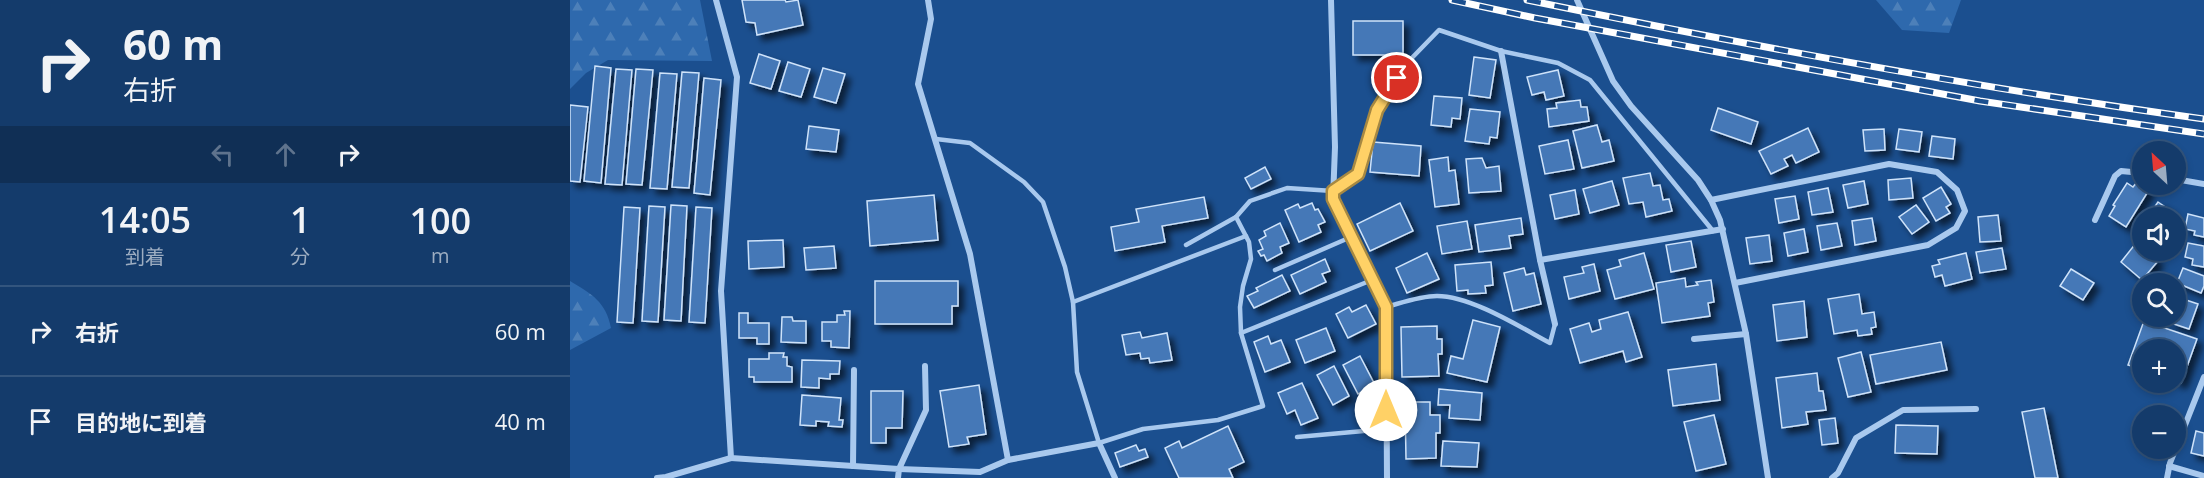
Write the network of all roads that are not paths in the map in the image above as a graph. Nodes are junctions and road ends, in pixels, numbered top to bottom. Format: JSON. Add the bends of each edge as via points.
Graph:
{"nodes":[{"id":1,"x":716,"y":0,"type":"edge"},
{"id":2,"x":928,"y":0,"type":"edge"},
{"id":3,"x":1331,"y":0,"type":"edge"},
{"id":4,"x":1578,"y":0,"type":"edge"},
{"id":5,"x":1501,"y":51,"type":"junction"},
{"id":6,"x":936,"y":139,"type":"junction"},
{"id":7,"x":2132,"y":172,"type":"edge"},
{"id":8,"x":2186,"y":181,"type":"edge"},
{"id":9,"x":2204,"y":184,"type":"edge"},
{"id":10,"x":1333,"y":191,"type":"junction"},
{"id":11,"x":1711,"y":200,"type":"junction"},
{"id":12,"x":1236,"y":218,"type":"junction"},
{"id":13,"x":2095,"y":220,"type":"dead end"},
{"id":14,"x":1723,"y":229,"type":"junction"},
{"id":15,"x":1713,"y":231,"type":"junction"},
{"id":16,"x":1246,"y":236,"type":"junction"},
{"id":17,"x":1351,"y":237,"type":"junction"},
{"id":18,"x":1185,"y":244,"type":"dead end"},
{"id":19,"x":1540,"y":260,"type":"junction"},
{"id":20,"x":1275,"y":270,"type":"dead end"},
{"id":21,"x":1372,"y":280,"type":"junction"},
{"id":22,"x":1735,"y":283,"type":"junction"},
{"id":23,"x":1073,"y":302,"type":"junction"},
{"id":24,"x":1386,"y":307,"type":"junction"},
{"id":25,"x":1555,"y":324,"type":"joint"},
{"id":26,"x":1241,"y":333,"type":"junction"},
{"id":27,"x":1746,"y":334,"type":"junction"},
{"id":28,"x":1694,"y":339,"type":"dead end"},
{"id":29,"x":925,"y":366,"type":"dead end"},
{"id":30,"x":854,"y":370,"type":"dead end"},
{"id":31,"x":2204,"y":377,"type":"edge"},
{"id":32,"x":1976,"y":409,"type":"dead end"},
{"id":33,"x":1386,"y":429,"type":"junction"},
{"id":34,"x":1297,"y":437,"type":"dead end"},
{"id":35,"x":1099,"y":443,"type":"junction"},
{"id":36,"x":731,"y":458,"type":"junction"},
{"id":37,"x":1008,"y":460,"type":"junction"},
{"id":38,"x":853,"y":466,"type":"junction"},
{"id":39,"x":2169,"y":466,"type":"junction"},
{"id":40,"x":899,"y":469,"type":"junction"},
{"id":41,"x":2204,"y":476,"type":"edge"},
{"id":42,"x":657,"y":478,"type":"edge"},
{"id":43,"x":898,"y":478,"type":"edge"},
{"id":44,"x":1115,"y":478,"type":"edge"},
{"id":45,"x":1386,"y":478,"type":"edge"},
{"id":46,"x":1768,"y":478,"type":"edge"},
{"id":47,"x":1832,"y":478,"type":"edge"},
{"id":48,"x":2167,"y":478,"type":"edge"}],
"edges":[{"from":1,"to":36,"type":"street","via":[[737,76],[721,291]]},
{"from":2,"to":6,"type":"street","via":[[930,19],[918,84]]},
{"from":3,"to":10,"type":"street"},
{"from":4,"to":11,"type":"street","via":[[1613,81]]},
{"from":5,"to":10,"type":"lane","via":[[1439,30],[1407,63],[1377,110],[1358,174]]},
{"from":5,"to":15,"type":"lane","via":[[1558,63],[1590,80]]},
{"from":5,"to":19,"type":"street"},
{"from":6,"to":23,"type":"lane","via":[[970,143],[1024,182],[1043,202]]},
{"from":6,"to":37,"type":"street","via":[[970,254]]},
{"from":7,"to":13,"type":"street","via":[[2121,171],[2115,176]]},
{"from":8,"to":9,"type":"street"},
{"from":10,"to":12,"type":"lane","via":[[1287,188],[1250,201]]},
{"from":10,"to":17,"type":"street"},
{"from":11,"to":14,"type":"street"},
{"from":11,"to":22,"type":"street","via":[[1889,164],[1937,172],[1957,190],[1965,211],[1956,228],[1928,245]]},
{"from":12,"to":16,"type":"lane"},
{"from":12,"to":18,"type":"lane"},
{"from":14,"to":15,"type":"street"},
{"from":14,"to":22,"type":"street"},
{"from":15,"to":19,"type":"street"},
{"from":16,"to":23,"type":"lane"},
{"from":16,"to":26,"type":"lane","via":[[1251,259],[1240,307]]},
{"from":17,"to":20,"type":"lane"},
{"from":17,"to":21,"type":"street"},
{"from":19,"to":25,"type":"street"},
{"from":21,"to":24,"type":"street"},
{"from":21,"to":26,"type":"lane"},
{"from":22,"to":27,"type":"street"},
{"from":23,"to":35,"type":"lane","via":[[1077,372]]},
{"from":24,"to":25,"type":"lane","via":[[1437,296],[1462,301],[1486,309],[1550,343]]},
{"from":24,"to":33,"type":"street"},
{"from":26,"to":35,"type":"lane","via":[[1263,406],[1218,420],[1143,429]]},
{"from":27,"to":28,"type":"street"},
{"from":27,"to":46,"type":"street"},
{"from":29,"to":40,"type":"street","via":[[926,410]]},
{"from":30,"to":38,"type":"street"},
{"from":31,"to":39,"type":"street"},
{"from":32,"to":47,"type":"street","via":[[1903,410],[1856,438]]},
{"from":33,"to":34,"type":"lane"},
{"from":33,"to":45,"type":"street"},
{"from":35,"to":37,"type":"street"},
{"from":35,"to":44,"type":"street"},
{"from":36,"to":38,"type":"street"},
{"from":36,"to":42,"type":"street"},
{"from":37,"to":40,"type":"street","via":[[980,472]]},
{"from":38,"to":40,"type":"street"},
{"from":39,"to":41,"type":"street"},
{"from":39,"to":48,"type":"street"},
{"from":40,"to":43,"type":"street"}]}
